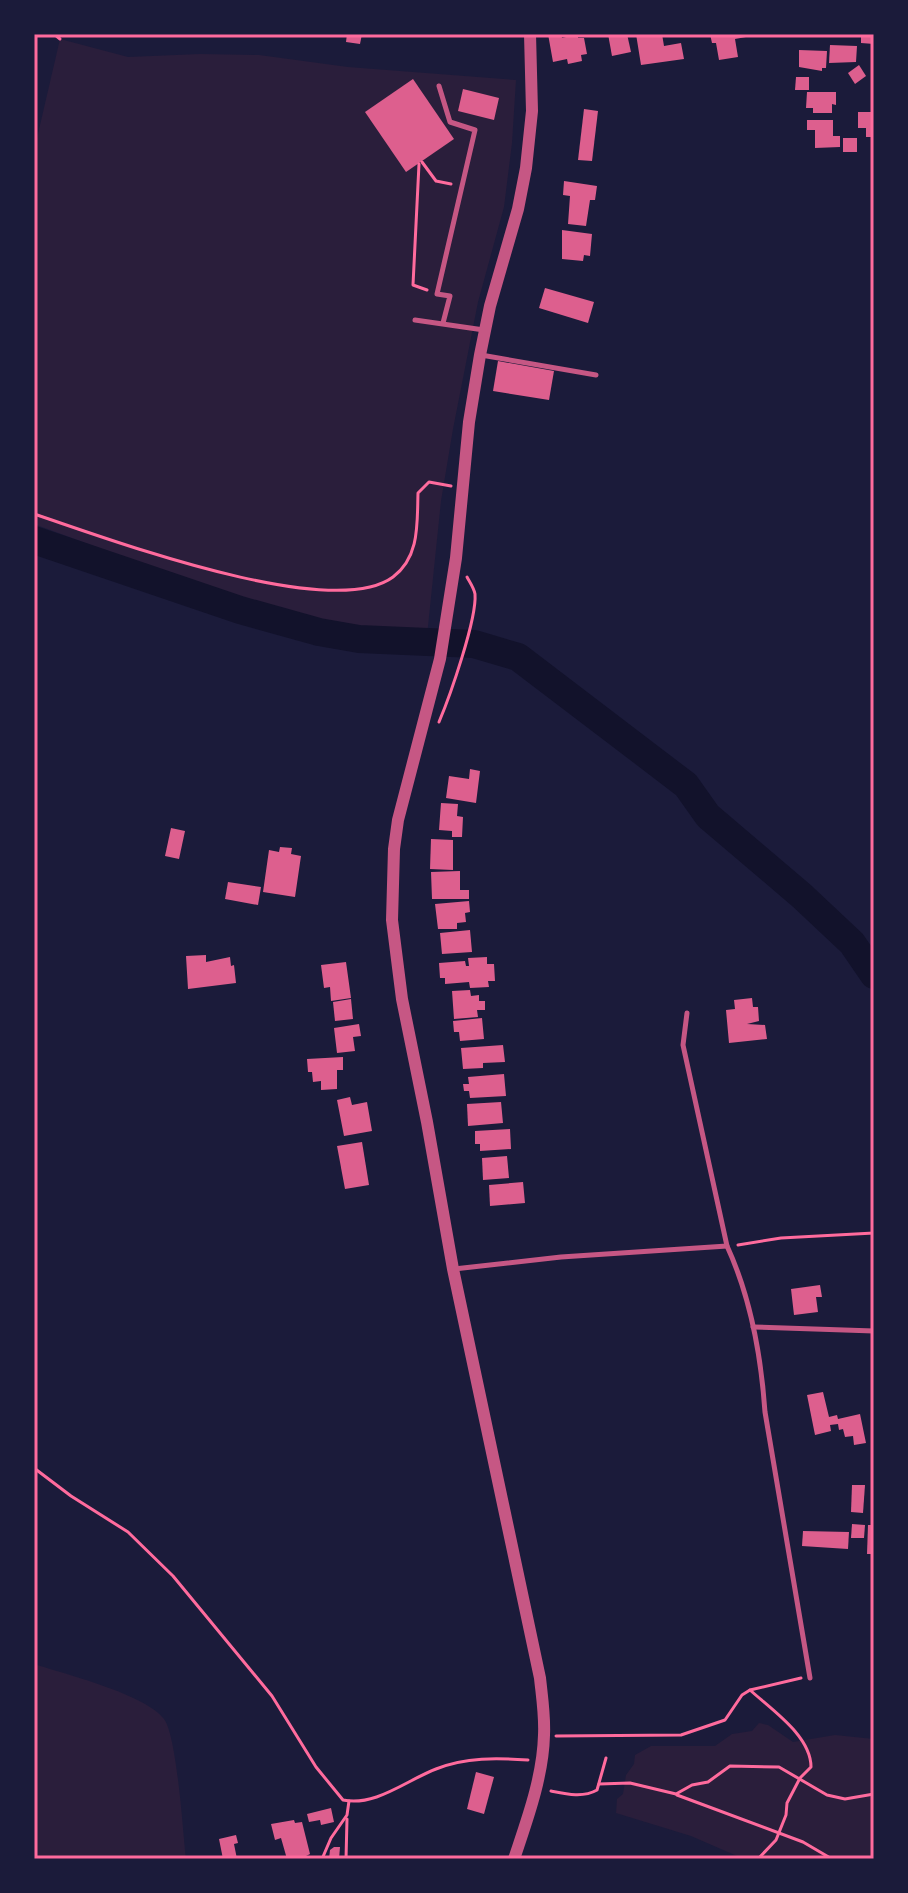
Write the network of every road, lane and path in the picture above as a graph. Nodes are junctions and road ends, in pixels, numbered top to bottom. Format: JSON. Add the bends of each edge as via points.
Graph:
{"nodes":[{"id":1,"x":54,"y":34,"type":"edge"},
{"id":2,"x":530,"y":34,"type":"edge"},
{"id":3,"x":60,"y":39,"type":"dead end"},
{"id":4,"x":439,"y":86,"type":"dead end"},
{"id":5,"x":462,"y":187,"type":"junction"},
{"id":6,"x":437,"y":294,"type":"junction"},
{"id":7,"x":415,"y":320,"type":"dead end"},
{"id":8,"x":443,"y":323,"type":"junction"},
{"id":9,"x":485,"y":330,"type":"junction"},
{"id":10,"x":480,"y":355,"type":"junction"},
{"id":11,"x":596,"y":375,"type":"dead end"},
{"id":12,"x":444,"y":485,"type":"dead end"},
{"id":13,"x":34,"y":514,"type":"edge"},
{"id":14,"x":456,"y":558,"type":"junction"},
{"id":15,"x":459,"y":666,"type":"dead end"},
{"id":16,"x":687,"y":1013,"type":"dead end"},
{"id":17,"x":874,"y":1233,"type":"edge"},
{"id":18,"x":727,"y":1246,"type":"junction"},
{"id":19,"x":453,"y":1269,"type":"junction"},
{"id":20,"x":753,"y":1327,"type":"junction"},
{"id":21,"x":874,"y":1331,"type":"edge"},
{"id":22,"x":34,"y":1468,"type":"edge"},
{"id":23,"x":810,"y":1678,"type":"joint"},
{"id":24,"x":750,"y":1690,"type":"junction"},
{"id":25,"x":544,"y":1737,"type":"junction"},
{"id":26,"x":606,"y":1758,"type":"dead end"},
{"id":27,"x":540,"y":1761,"type":"junction"},
{"id":28,"x":800,"y":1778,"type":"junction"},
{"id":29,"x":599,"y":1784,"type":"junction"},
{"id":30,"x":535,"y":1787,"type":"junction"},
{"id":31,"x":676,"y":1794,"type":"junction"},
{"id":32,"x":874,"y":1794,"type":"edge"},
{"id":33,"x":349,"y":1801,"type":"junction"},
{"id":34,"x":347,"y":1815,"type":"junction"},
{"id":35,"x":779,"y":1834,"type":"junction"},
{"id":36,"x":322,"y":1859,"type":"edge"},
{"id":37,"x":346,"y":1859,"type":"edge"},
{"id":38,"x":514,"y":1859,"type":"edge"},
{"id":39,"x":758,"y":1859,"type":"edge"},
{"id":40,"x":832,"y":1859,"type":"edge"}],
"edges":[{"from":1,"to":3,"type":"path"},
{"from":2,"to":9,"type":"street","via":[[532,111],[526,168]]},
{"from":4,"to":5,"type":"lane","via":[[450,122],[475,130]]},
{"from":5,"to":6,"type":"lane"},
{"from":5,"to":6,"type":"path","via":[[436,181],[420,163],[413,285]]},
{"from":6,"to":8,"type":"lane","via":[[450,296]]},
{"from":7,"to":8,"type":"lane"},
{"from":8,"to":9,"type":"lane"},
{"from":9,"to":10,"type":"street"},
{"from":10,"to":11,"type":"lane"},
{"from":10,"to":14,"type":"street"},
{"from":12,"to":13,"type":"path","via":[[429,482],[418,493],[415,544],[393,577],[343,590],[307,589],[208,569]]},
{"from":14,"to":15,"type":"path","via":[[475,593]]},
{"from":14,"to":19,"type":"street","via":[[440,659],[398,820],[392,920]]},
{"from":16,"to":18,"type":"lane","via":[[683,1045]]},
{"from":17,"to":18,"type":"path"},
{"from":18,"to":19,"type":"lane"},
{"from":18,"to":20,"type":"lane"},
{"from":19,"to":25,"type":"street","via":[[537,1664]]},
{"from":20,"to":21,"type":"lane"},
{"from":20,"to":23,"type":"lane"},
{"from":22,"to":33,"type":"path","via":[[128,1532],[173,1576],[272,1696],[336,1794]]},
{"from":23,"to":24,"type":"path"},
{"from":24,"to":25,"type":"path","via":[[725,1720],[681,1735]]},
{"from":24,"to":28,"type":"path","via":[[805,1741],[811,1767]]},
{"from":25,"to":27,"type":"street"},
{"from":26,"to":29,"type":"path"},
{"from":27,"to":30,"type":"street"},
{"from":27,"to":33,"type":"path","via":[[466,1760],[357,1803]]},
{"from":28,"to":31,"type":"path","via":[[779,1767],[730,1766],[708,1782]]},
{"from":28,"to":32,"type":"path","via":[[845,1799]]},
{"from":28,"to":35,"type":"path"},
{"from":29,"to":30,"type":"path","via":[[589,1795]]},
{"from":29,"to":31,"type":"path","via":[[630,1783]]},
{"from":30,"to":38,"type":"street"},
{"from":31,"to":35,"type":"path"},
{"from":33,"to":34,"type":"path"},
{"from":34,"to":36,"type":"path"},
{"from":34,"to":37,"type":"path"},
{"from":35,"to":39,"type":"path"},
{"from":35,"to":40,"type":"path"}]}
